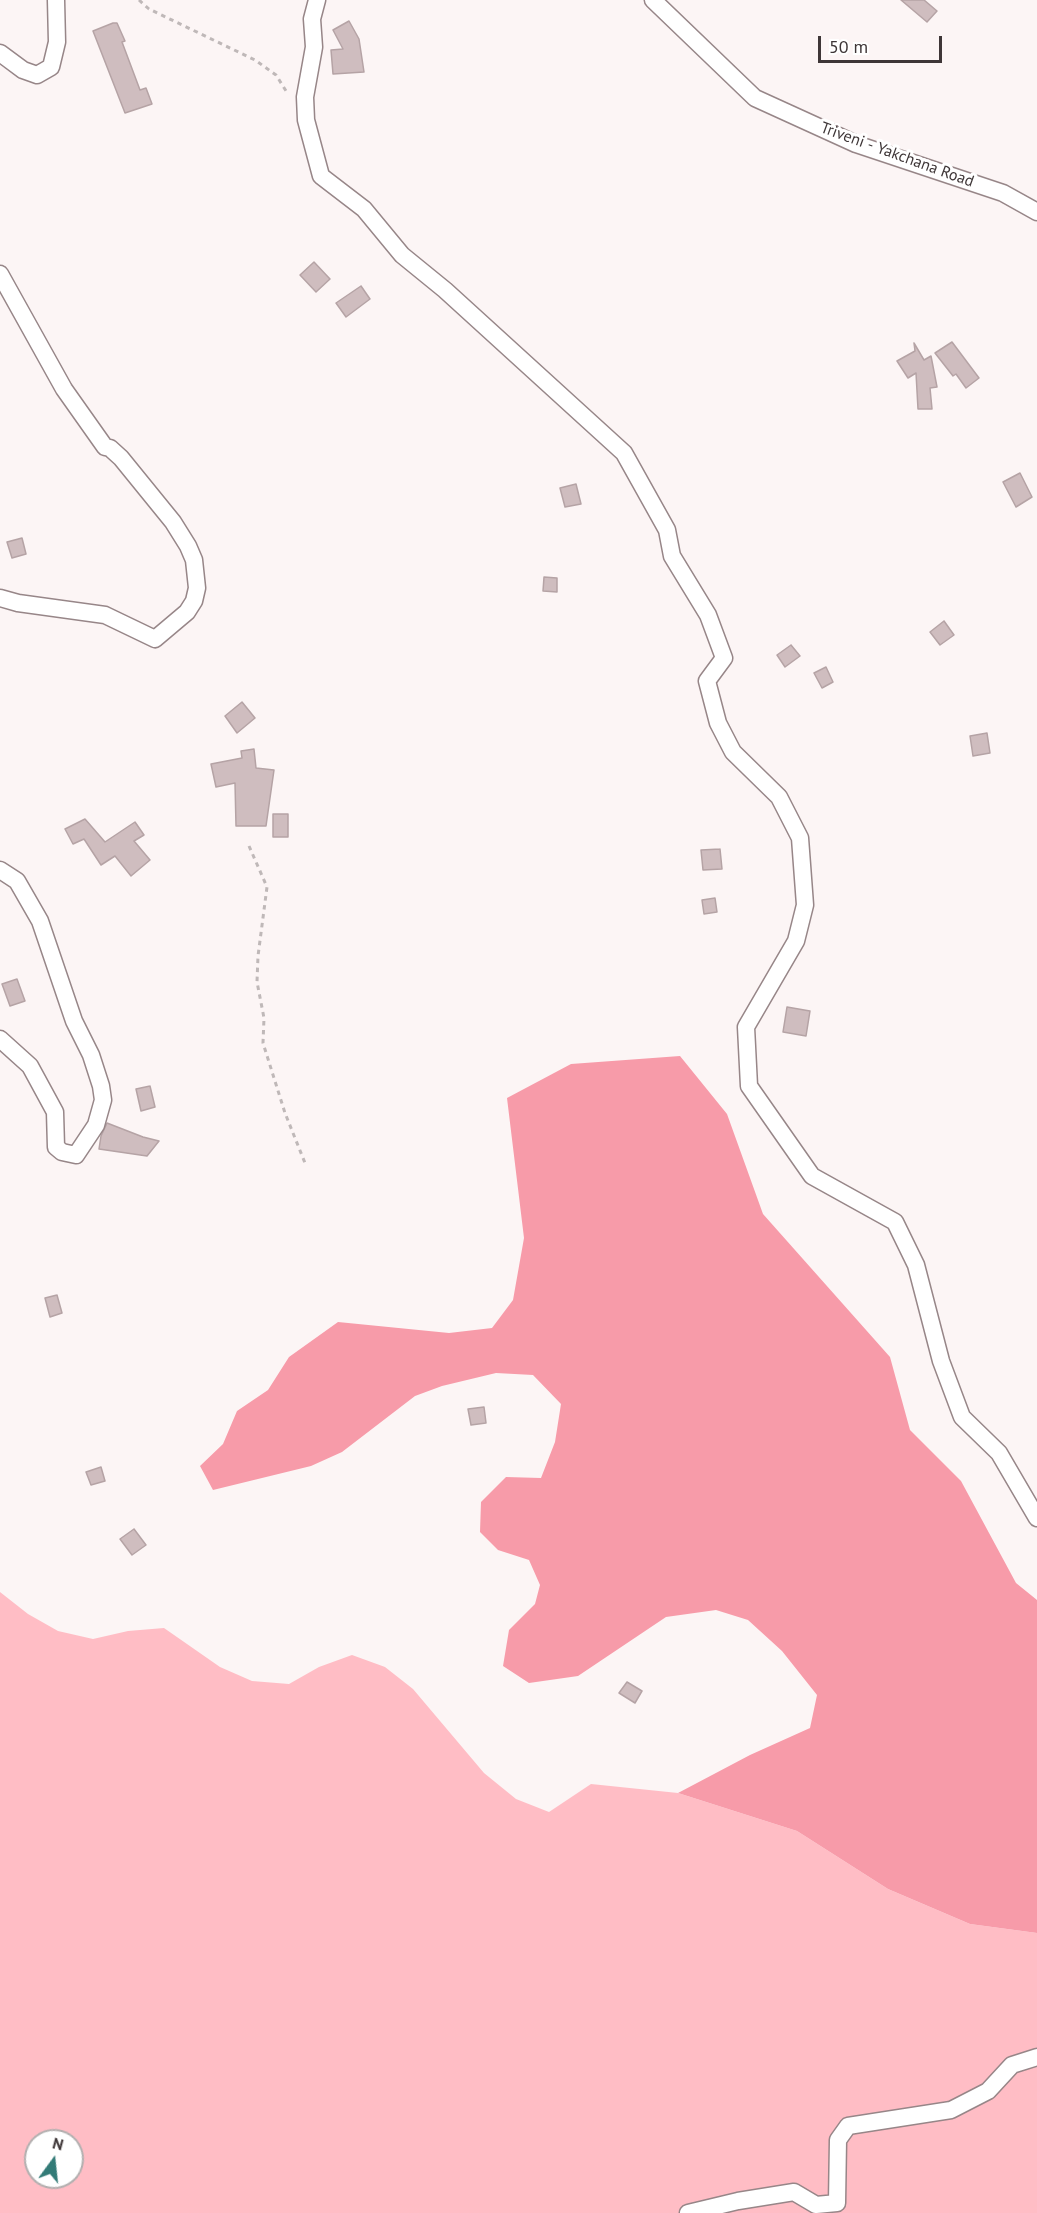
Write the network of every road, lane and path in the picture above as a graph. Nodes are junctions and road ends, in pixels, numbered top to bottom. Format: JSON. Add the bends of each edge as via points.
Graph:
{"nodes":[{"id":1,"x":56,"y":0,"type":"edge"},
{"id":2,"x":139,"y":0,"type":"edge"},
{"id":3,"x":317,"y":0,"type":"edge"},
{"id":4,"x":652,"y":0,"type":"edge"},
{"id":5,"x":0,"y":53,"type":"edge"},
{"id":6,"x":306,"y":120,"type":"junction"},
{"id":7,"x":1037,"y":212,"type":"edge"},
{"id":8,"x":0,"y":274,"type":"edge"},
{"id":9,"x":0,"y":598,"type":"edge"},
{"id":10,"x":249,"y":846,"type":"dead end"},
{"id":11,"x":0,"y":870,"type":"edge"},
{"id":12,"x":0,"y":1039,"type":"edge"},
{"id":13,"x":305,"y":1163,"type":"dead end"},
{"id":14,"x":1037,"y":1518,"type":"edge"},
{"id":15,"x":1037,"y":2057,"type":"edge"},
{"id":16,"x":688,"y":2213,"type":"edge"}],
"edges":[{"from":1,"to":5,"type":"street","via":[[57,42],[51,68],[37,75]]},
{"from":2,"to":6,"type":"path","via":[[149,9],[255,60],[276,75]]},
{"from":3,"to":6,"type":"street","via":[[312,19],[314,47],[305,97]]},
{"from":4,"to":7,"type":"street","name":"Triveni - Yakchana Road","via":[[755,98],[856,144],[1003,193]]},
{"from":6,"to":14,"type":"street","via":[[321,176],[364,209],[402,255],[624,453],[667,530],[672,556],[708,615],[724,658],[707,681],[718,723],[733,752],[779,797],[800,838],[805,905],[796,941],[746,1027],[750,1086],[813,1176],[895,1222],[916,1265],[941,1361],[962,1418],[999,1453]]},
{"from":8,"to":9,"type":"street","via":[[71,399],[105,447],[121,458],[173,522],[195,560],[197,588],[188,612],[155,639],[105,615]]},
{"from":10,"to":13,"type":"path","via":[[267,887],[257,982],[264,1018],[263,1043]]},
{"from":11,"to":12,"type":"street","via":[[17,881],[40,921],[100,1086],[103,1100],[96,1125],[76,1155],[56,1147],[55,1112],[30,1066]]},
{"from":15,"to":16,"type":"street","via":[[1012,2065],[988,2091],[951,2110],[848,2126],[838,2140],[837,2203],[816,2205],[794,2192]]}]}
